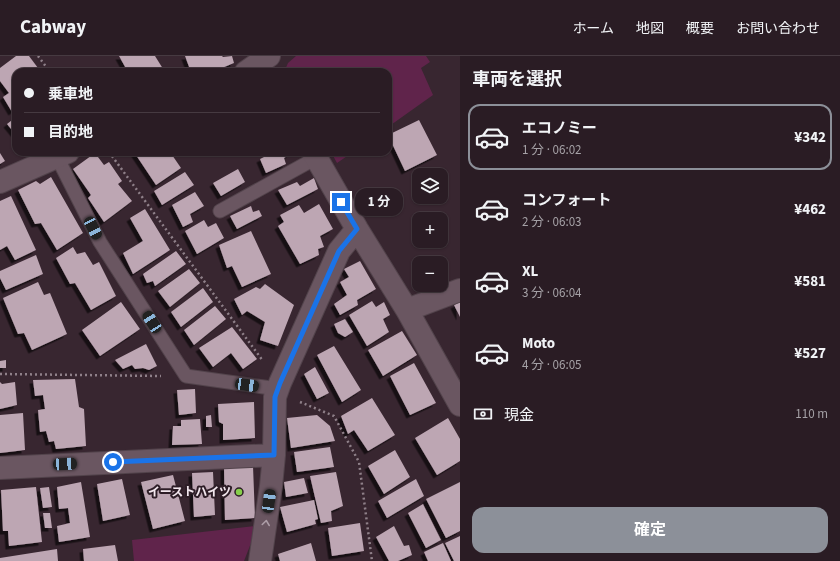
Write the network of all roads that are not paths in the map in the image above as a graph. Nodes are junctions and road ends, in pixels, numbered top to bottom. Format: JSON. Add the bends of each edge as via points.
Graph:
{"nodes":[{"id":1,"x":61,"y":156,"type":"edge"},
{"id":2,"x":63,"y":156,"type":"edge"},
{"id":3,"x":313,"y":156,"type":"edge"},
{"id":4,"x":316,"y":156,"type":"edge"},
{"id":5,"x":0,"y":182,"type":"edge"},
{"id":6,"x":220,"y":211,"type":"dead end"},
{"id":7,"x":357,"y":229,"type":"junction"},
{"id":8,"x":460,"y":290,"type":"edge"},
{"id":9,"x":407,"y":310,"type":"junction"},
{"id":10,"x":278,"y":390,"type":"junction"},
{"id":11,"x":460,"y":405,"type":"edge"},
{"id":12,"x":274,"y":455,"type":"junction"},
{"id":13,"x":0,"y":468,"type":"edge"},
{"id":14,"x":261,"y":561,"type":"edge"}],
"edges":[{"from":1,"to":5,"type":"street"},
{"from":2,"to":10,"type":"lane","via":[[100,242],[186,376]]},
{"from":3,"to":6,"type":"lane"},
{"from":4,"to":7,"type":"street"},
{"from":7,"to":9,"type":"street"},
{"from":7,"to":10,"type":"street","via":[[339,251]]},
{"from":8,"to":9,"type":"street"},
{"from":9,"to":11,"type":"street"},
{"from":10,"to":12,"type":"street"},
{"from":12,"to":13,"type":"street"},
{"from":14,"to":12,"type":"street","one_way":true}]}
